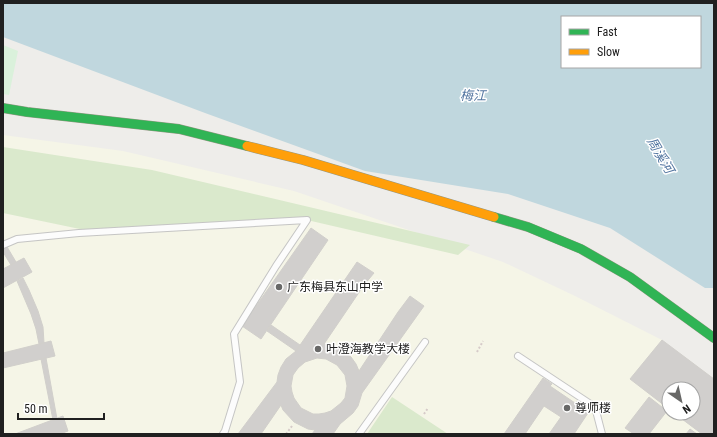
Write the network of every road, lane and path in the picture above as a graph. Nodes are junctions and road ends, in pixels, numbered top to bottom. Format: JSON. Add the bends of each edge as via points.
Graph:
{"nodes":[{"id":1,"x":3,"y":108,"type":"edge"},
{"id":2,"x":3,"y":245,"type":"edge"},
{"id":3,"x":714,"y":338,"type":"edge"},
{"id":4,"x":483,"y":341,"type":"dead end"},
{"id":5,"x":425,"y":342,"type":"dead end"},
{"id":6,"x":477,"y":352,"type":"dead end"},
{"id":7,"x":518,"y":356,"type":"dead end"},
{"id":8,"x":428,"y":408,"type":"dead end"},
{"id":9,"x":424,"y":414,"type":"dead end"},
{"id":10,"x":292,"y":426,"type":"dead end"},
{"id":11,"x":223,"y":434,"type":"edge"},
{"id":12,"x":286,"y":434,"type":"edge"},
{"id":13,"x":359,"y":434,"type":"edge"},
{"id":14,"x":602,"y":434,"type":"edge"}],
"edges":[{"from":1,"to":3,"type":"main road","via":[[179,129],[303,160],[528,227],[581,249],[630,277]]},
{"from":2,"to":11,"type":"lane","via":[[16,239],[79,233],[308,220],[234,334],[240,382]]},
{"from":4,"to":6,"type":"path"},
{"from":5,"to":13,"type":"lane"},
{"from":7,"to":14,"type":"lane","via":[[595,407]]},
{"from":8,"to":9,"type":"path"},
{"from":10,"to":12,"type":"path"}]}
